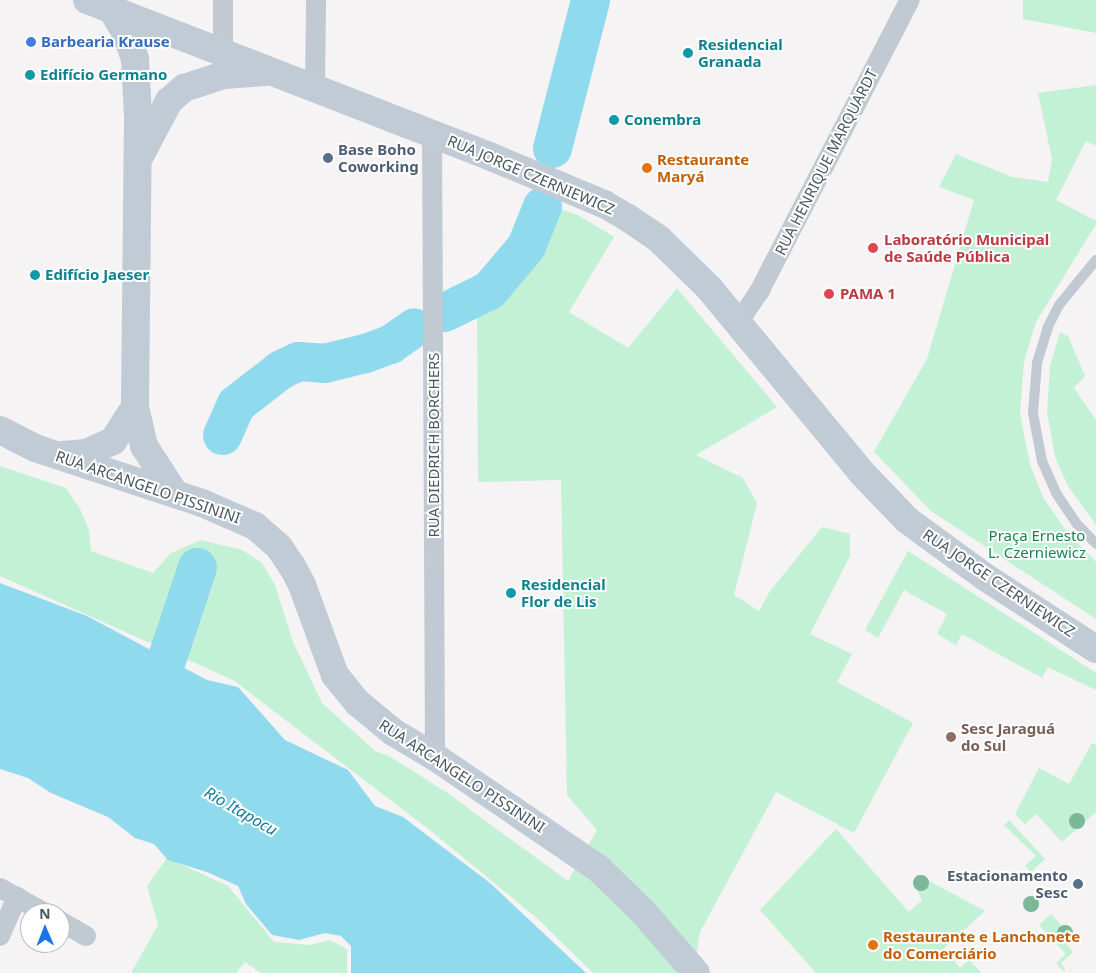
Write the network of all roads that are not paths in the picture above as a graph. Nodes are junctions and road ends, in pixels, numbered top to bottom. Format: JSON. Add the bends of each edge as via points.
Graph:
{"nodes":[{"id":1,"x":87,"y":0,"type":"edge"},
{"id":2,"x":223,"y":0,"type":"edge"},
{"id":3,"x":316,"y":0,"type":"edge"},
{"id":4,"x":910,"y":0,"type":"edge"},
{"id":5,"x":112,"y":10,"type":"junction"},
{"id":6,"x":223,"y":53,"type":"junction"},
{"id":7,"x":272,"y":72,"type":"junction"},
{"id":8,"x":315,"y":88,"type":"junction"},
{"id":9,"x":432,"y":133,"type":"junction"},
{"id":10,"x":140,"y":157,"type":"junction"},
{"id":11,"x":1096,"y":260,"type":"edge"},
{"id":12,"x":738,"y":323,"type":"junction"},
{"id":13,"x":135,"y":407,"type":"junction"},
{"id":14,"x":0,"y":430,"type":"edge"},
{"id":15,"x":58,"y":455,"type":"junction"},
{"id":16,"x":174,"y":494,"type":"junction"},
{"id":17,"x":1096,"y":544,"type":"edge"},
{"id":18,"x":1096,"y":649,"type":"edge"},
{"id":19,"x":435,"y":757,"type":"junction"},
{"id":20,"x":0,"y":888,"type":"edge"},
{"id":21,"x":17,"y":897,"type":"junction"},
{"id":22,"x":28,"y":903,"type":"edge"},
{"id":23,"x":70,"y":927,"type":"edge"},
{"id":24,"x":0,"y":936,"type":"edge"},
{"id":25,"x":86,"y":936,"type":"dead end"},
{"id":26,"x":696,"y":973,"type":"edge"}],
"edges":[{"from":1,"to":5,"type":"main road","name":"RUA JORGE CZERNIEWICZ"},
{"from":2,"to":6,"type":"street"},
{"from":3,"to":8,"type":"street"},
{"from":4,"to":12,"type":"street","name":"RUA HENRIQUE MARQUARDT","via":[[760,290]]},
{"from":5,"to":6,"type":"main road","name":"RUA JORGE CZERNIEWICZ"},
{"from":5,"to":10,"type":"main road","via":[[126,33],[135,59]]},
{"from":6,"to":7,"type":"main road","name":"RUA JORGE CZERNIEWICZ"},
{"from":7,"to":8,"type":"main road","name":"RUA JORGE CZERNIEWICZ"},
{"from":7,"to":10,"type":"main road","via":[[224,75],[184,88],[169,101]]},
{"from":8,"to":9,"type":"main road","name":"RUA JORGE CZERNIEWICZ"},
{"from":9,"to":12,"type":"main road","name":"RUA JORGE CZERNIEWICZ","via":[[604,204],[628,218],[691,269]]},
{"from":9,"to":19,"type":"street","name":"RUA DIEDRICH BORCHERS"},
{"from":10,"to":13,"type":"main road"},
{"from":11,"to":17,"type":"lane","via":[[1059,305],[1048,327],[1037,363],[1034,413],[1042,461],[1056,493],[1077,524]]},
{"from":12,"to":18,"type":"main road","name":"RUA JORGE CZERNIEWICZ","via":[[861,472],[908,520],[985,577]]},
{"from":13,"to":15,"type":"main road","via":[[114,441],[86,453]]},
{"from":13,"to":16,"type":"main road","via":[[144,446]]},
{"from":14,"to":15,"type":"main road","name":"RUA ARCANGELO PISSININI"},
{"from":15,"to":16,"type":"main road","name":"RUA ARCANGELO PISSININI"},
{"from":16,"to":19,"type":"main road","name":"RUA ARCANGELO PISSININI","via":[[255,526],[279,547],[302,585],[335,675],[374,718]]},
{"from":19,"to":26,"type":"main road","name":"RUA ARCANGELO PISSININI","via":[[599,869],[644,913]]},
{"from":20,"to":21,"type":"street"},
{"from":21,"to":22,"type":"street"},
{"from":21,"to":24,"type":"street"},
{"from":23,"to":25,"type":"street"}]}
